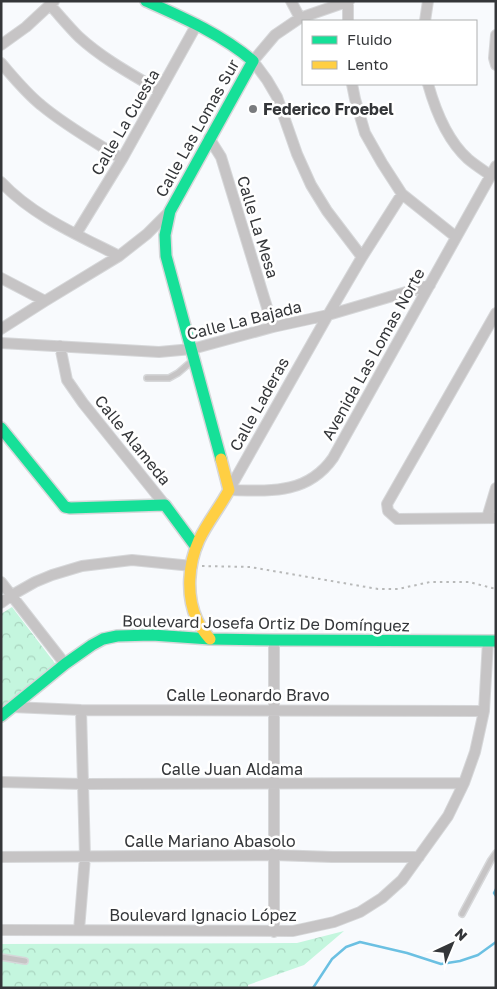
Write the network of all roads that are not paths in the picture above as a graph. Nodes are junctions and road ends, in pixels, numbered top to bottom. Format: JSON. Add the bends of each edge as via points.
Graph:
{"nodes":[{"id":1,"x":146,"y":1,"type":"edge"},
{"id":2,"x":291,"y":1,"type":"edge"},
{"id":3,"x":428,"y":1,"type":"edge"},
{"id":4,"x":349,"y":2,"type":"edge"},
{"id":5,"x":52,"y":3,"type":"edge"},
{"id":6,"x":300,"y":18,"type":"junction"},
{"id":7,"x":348,"y":20,"type":"edge"},
{"id":8,"x":424,"y":20,"type":"edge"},
{"id":9,"x":197,"y":24,"type":"junction"},
{"id":10,"x":496,"y":35,"type":"edge"},
{"id":11,"x":1,"y":45,"type":"edge"},
{"id":12,"x":253,"y":60,"type":"junction"},
{"id":13,"x":1,"y":63,"type":"edge"},
{"id":14,"x":496,"y":65,"type":"edge"},
{"id":15,"x":352,"y":85,"type":"edge"},
{"id":16,"x":428,"y":85,"type":"edge"},
{"id":17,"x":160,"y":92,"type":"junction"},
{"id":18,"x":209,"y":138,"type":"junction"},
{"id":19,"x":122,"y":159,"type":"junction"},
{"id":20,"x":493,"y":170,"type":"edge"},
{"id":21,"x":1,"y":182,"type":"edge"},
{"id":22,"x":402,"y":194,"type":"junction"},
{"id":23,"x":170,"y":211,"type":"junction"},
{"id":24,"x":76,"y":234,"type":"junction"},
{"id":25,"x":456,"y":237,"type":"junction"},
{"id":26,"x":119,"y":256,"type":"junction"},
{"id":27,"x":362,"y":257,"type":"junction"},
{"id":28,"x":1,"y":278,"type":"edge"},
{"id":29,"x":430,"y":285,"type":"junction"},
{"id":30,"x":44,"y":301,"type":"junction"},
{"id":31,"x":496,"y":313,"type":"edge"},
{"id":32,"x":328,"y":315,"type":"junction"},
{"id":33,"x":273,"y":327,"type":"junction"},
{"id":34,"x":1,"y":329,"type":"edge"},
{"id":35,"x":1,"y":343,"type":"edge"},
{"id":36,"x":60,"y":346,"type":"junction"},
{"id":37,"x":193,"y":354,"type":"junction"},
{"id":38,"x":147,"y":378,"type":"dead end"},
{"id":39,"x":1,"y":428,"type":"edge"},
{"id":40,"x":496,"y":488,"type":"edge"},
{"id":41,"x":229,"y":490,"type":"junction"},
{"id":42,"x":165,"y":505,"type":"junction"},
{"id":43,"x":491,"y":518,"type":"edge"},
{"id":44,"x":196,"y":547,"type":"junction"},
{"id":45,"x":192,"y":566,"type":"junction"},
{"id":46,"x":1,"y":582,"type":"edge"},
{"id":47,"x":12,"y":595,"type":"junction"},
{"id":48,"x":1,"y":603,"type":"edge"},
{"id":49,"x":210,"y":639,"type":"junction"},
{"id":50,"x":274,"y":640,"type":"junction"},
{"id":51,"x":492,"y":641,"type":"edge"},
{"id":52,"x":65,"y":664,"type":"junction"},
{"id":53,"x":12,"y":707,"type":"junction"},
{"id":54,"x":81,"y":710,"type":"junction"},
{"id":55,"x":273,"y":710,"type":"junction"},
{"id":56,"x":484,"y":711,"type":"junction"},
{"id":57,"x":2,"y":714,"type":"edge"},
{"id":58,"x":1,"y":782,"type":"edge"},
{"id":59,"x":273,"y":783,"type":"junction"},
{"id":60,"x":464,"y":783,"type":"junction"},
{"id":61,"x":83,"y":784,"type":"junction"},
{"id":62,"x":496,"y":853,"type":"edge"},
{"id":63,"x":274,"y":855,"type":"junction"},
{"id":64,"x":1,"y":857,"type":"edge"},
{"id":65,"x":85,"y":857,"type":"junction"},
{"id":66,"x":418,"y":857,"type":"junction"},
{"id":67,"x":462,"y":914,"type":"dead end"},
{"id":68,"x":1,"y":930,"type":"edge"},
{"id":69,"x":79,"y":930,"type":"junction"},
{"id":70,"x":274,"y":932,"type":"junction"},
{"id":71,"x":1,"y":957,"type":"edge"},
{"id":72,"x":25,"y":961,"type":"dead end"}],
"edges":[{"from":1,"to":9,"type":"street"},
{"from":2,"to":6,"type":"street"},
{"from":3,"to":8,"type":"street"},
{"from":4,"to":6,"type":"street","name":"Calle Las Lomas Sur"},
{"from":4,"to":7,"type":"street"},
{"from":5,"to":11,"type":"street"},
{"from":5,"to":17,"type":"street","via":[[80,38]]},
{"from":6,"to":12,"type":"street","name":"Calle Las Lomas Sur","via":[[275,35]]},
{"from":9,"to":12,"type":"street"},
{"from":9,"to":17,"type":"street","name":"Calle La Cuesta"},
{"from":10,"to":14,"type":"street"},
{"from":12,"to":18,"type":"street","name":"Calle Las Lomas Sur"},
{"from":12,"to":27,"type":"street","via":[[277,97],[296,154],[312,186]]},
{"from":13,"to":19,"type":"street","via":[[40,104]]},
{"from":15,"to":22,"type":"street","via":[[365,132]]},
{"from":16,"to":20,"type":"street","via":[[449,136],[467,158]]},
{"from":17,"to":19,"type":"street","name":"Calle La Cuesta"},
{"from":18,"to":23,"type":"street","name":"Calle Las Lomas Sur"},
{"from":18,"to":33,"type":"street","name":"Calle La Mesa","via":[[221,156]]},
{"from":19,"to":24,"type":"street","name":"Calle La Cuesta"},
{"from":20,"to":25,"type":"street","name":"Avenida Las Lomas Norte"},
{"from":21,"to":24,"type":"street","via":[[30,208]]},
{"from":22,"to":25,"type":"street"},
{"from":22,"to":27,"type":"street","name":"Calle Laderas"},
{"from":23,"to":26,"type":"street","name":"Calle Las Lomas Sur"},
{"from":23,"to":37,"type":"street","via":[[165,235],[166,256]]},
{"from":24,"to":26,"type":"street"},
{"from":25,"to":29,"type":"street","name":"Avenida Las Lomas Norte"},
{"from":26,"to":30,"type":"street","name":"Calle Las Lomas Sur"},
{"from":27,"to":32,"type":"street","name":"Calle Laderas"},
{"from":28,"to":30,"type":"street"},
{"from":29,"to":32,"type":"street","name":"Calle La Bajada"},
{"from":29,"to":41,"type":"street","name":"Avenida Las Lomas Norte","via":[[327,466],[305,482],[280,490]]},
{"from":30,"to":34,"type":"street","name":"Calle Las Lomas Sur"},
{"from":31,"to":43,"type":"street","via":[[387,504],[388,511],[397,519]]},
{"from":32,"to":33,"type":"street","name":"Calle La Bajada"},
{"from":32,"to":41,"type":"street","name":"Calle Laderas"},
{"from":33,"to":37,"type":"street","name":"Calle La Bajada"},
{"from":35,"to":36,"type":"street","name":"Calle La Bajada"},
{"from":36,"to":37,"type":"street","name":"Calle La Bajada"},
{"from":36,"to":42,"type":"street","name":"Calle Alameda","via":[[67,380]]},
{"from":37,"to":38,"type":"lane","via":[[178,373],[169,378]]},
{"from":37,"to":41,"type":"street"},
{"from":39,"to":42,"type":"street","via":[[65,507]]},
{"from":40,"to":43,"type":"street"},
{"from":41,"to":44,"type":"street","name":"Calle Laderas"},
{"from":42,"to":44,"type":"street","name":"Calle Alameda"},
{"from":44,"to":45,"type":"street","name":"Calle Laderas"},
{"from":45,"to":47,"type":"street","via":[[132,560],[82,566],[52,575]]},
{"from":45,"to":49,"type":"street","name":"Calle Laderas","via":[[191,603],[197,620]]},
{"from":46,"to":47,"type":"street"},
{"from":47,"to":48,"type":"street"},
{"from":47,"to":52,"type":"street"},
{"from":49,"to":50,"type":"street","name":"Boulevard Josefa Ortiz De Domínguez"},
{"from":49,"to":52,"type":"street","name":"Boulevard Josefa Ortiz De Domínguez","via":[[116,636],[92,645]]},
{"from":50,"to":51,"type":"street","name":"Boulevard Josefa Ortiz De Domínguez"},
{"from":50,"to":55,"type":"street"},
{"from":51,"to":56,"type":"street","name":"Boulevard Ignacio López"},
{"from":52,"to":53,"type":"street","name":"Boulevard Josefa Ortiz De Domínguez"},
{"from":53,"to":54,"type":"street","name":"Calle Leonardo Bravo"},
{"from":53,"to":57,"type":"street","name":"Boulevard Josefa Ortiz De Domínguez"},
{"from":54,"to":55,"type":"street","name":"Calle Leonardo Bravo"},
{"from":54,"to":61,"type":"street"},
{"from":55,"to":56,"type":"street","name":"Calle Leonardo Bravo"},
{"from":55,"to":59,"type":"street"},
{"from":56,"to":60,"type":"street","name":"Boulevard Ignacio López"},
{"from":58,"to":61,"type":"street","name":"Calle Juan Aldama"},
{"from":59,"to":60,"type":"street","name":"Calle Juan Aldama"},
{"from":59,"to":61,"type":"street","name":"Calle Juan Aldama"},
{"from":59,"to":63,"type":"street"},
{"from":60,"to":66,"type":"street","name":"Boulevard Ignacio López","via":[[448,816]]},
{"from":61,"to":65,"type":"street"},
{"from":62,"to":67,"type":"lane"},
{"from":63,"to":65,"type":"street","name":"Calle Mariano Abasolo"},
{"from":63,"to":66,"type":"street","name":"Calle Mariano Abasolo"},
{"from":63,"to":70,"type":"street"},
{"from":64,"to":65,"type":"street","name":"Calle Mariano Abasolo"},
{"from":65,"to":69,"type":"street"},
{"from":66,"to":70,"type":"street","name":"Boulevard Ignacio López","via":[[402,880],[360,912],[315,927]]},
{"from":68,"to":69,"type":"street","name":"Boulevard Ignacio López"},
{"from":69,"to":70,"type":"street","name":"Boulevard Ignacio López"},
{"from":71,"to":72,"type":"lane"}]}
